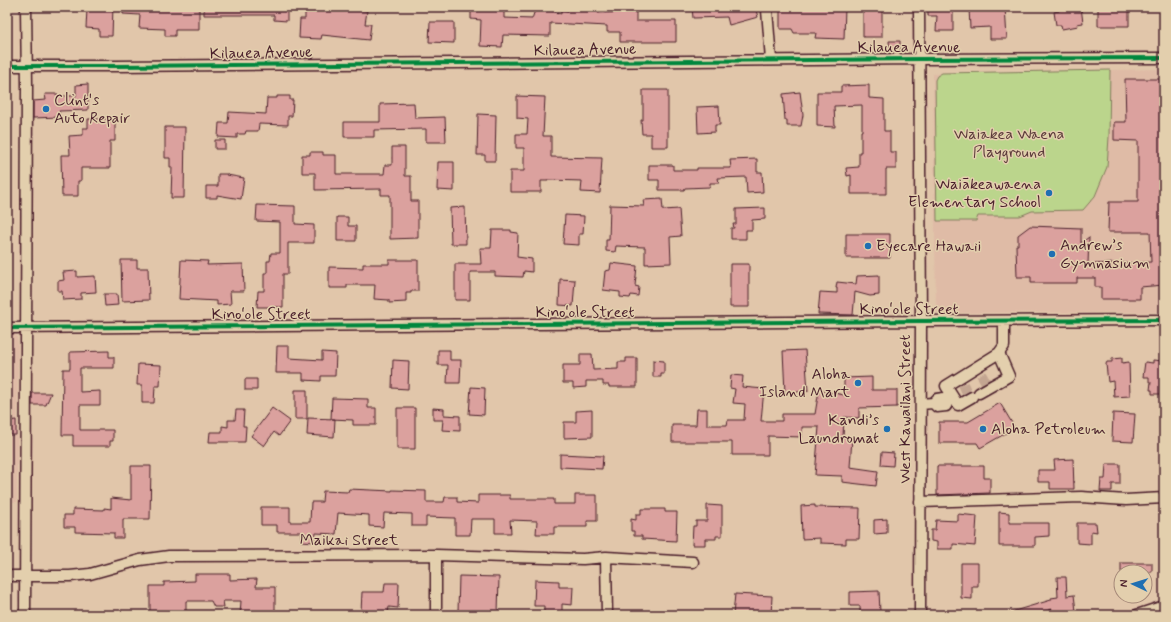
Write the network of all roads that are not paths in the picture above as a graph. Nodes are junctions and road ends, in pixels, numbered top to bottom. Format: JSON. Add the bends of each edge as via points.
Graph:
{"nodes":[{"id":1,"x":26,"y":7,"type":"edge"},
{"id":2,"x":769,"y":7,"type":"edge"},
{"id":3,"x":919,"y":7,"type":"edge"},
{"id":4,"x":919,"y":58,"type":"junction"},
{"id":5,"x":1164,"y":58,"type":"edge"},
{"id":6,"x":771,"y":60,"type":"junction"},
{"id":7,"x":7,"y":66,"type":"edge"},
{"id":8,"x":27,"y":66,"type":"junction"},
{"id":9,"x":1164,"y":320,"type":"edge"},
{"id":10,"x":921,"y":321,"type":"junction"},
{"id":11,"x":1004,"y":321,"type":"junction"},
{"id":12,"x":7,"y":328,"type":"edge"},
{"id":13,"x":26,"y":328,"type":"junction"},
{"id":14,"x":999,"y":353,"type":"junction"},
{"id":15,"x":951,"y":399,"type":"junction"},
{"id":16,"x":921,"y":404,"type":"junction"},
{"id":17,"x":1164,"y":498,"type":"edge"},
{"id":18,"x":920,"y":502,"type":"junction"},
{"id":19,"x":436,"y":555,"type":"junction"},
{"id":20,"x":606,"y":557,"type":"junction"},
{"id":21,"x":693,"y":562,"type":"dead end"},
{"id":22,"x":7,"y":576,"type":"edge"},
{"id":23,"x":25,"y":577,"type":"junction"},
{"id":24,"x":1164,"y":606,"type":"edge"},
{"id":25,"x":25,"y":615,"type":"edge"},
{"id":26,"x":436,"y":615,"type":"edge"},
{"id":27,"x":607,"y":615,"type":"edge"},
{"id":28,"x":920,"y":615,"type":"edge"},
{"id":29,"x":1137,"y":615,"type":"edge"}],
"edges":[{"from":1,"to":8,"type":"street"},
{"from":2,"to":6,"type":"street","via":[[767,10]]},
{"from":3,"to":4,"type":"street","name":"West Kawailani Street"},
{"from":4,"to":5,"type":"street","name":"Kilauea Avenue"},
{"from":4,"to":6,"type":"street","name":"Kilauea Avenue"},
{"from":4,"to":10,"type":"street","name":"West Kawailani Street"},
{"from":6,"to":8,"type":"street","name":"Kilauea Avenue"},
{"from":7,"to":8,"type":"street","name":"Kilauea Avenue"},
{"from":8,"to":13,"type":"street"},
{"from":9,"to":11,"type":"street","name":"Kinoʻole Street"},
{"from":10,"to":11,"type":"street","name":"Kinoʻole Street"},
{"from":10,"to":13,"type":"street","name":"Kinoʻole Street"},
{"from":10,"to":16,"type":"street","name":"West Kawailani Street"},
{"from":11,"to":14,"type":"street","via":[[1004,346]]},
{"from":12,"to":13,"type":"street","name":"Kinoʻole Street"},
{"from":13,"to":23,"type":"street"},
{"from":14,"to":15,"type":"street","via":[[979,371],[946,386]]},
{"from":14,"to":15,"type":"street","via":[[1009,376],[958,405]]},
{"from":15,"to":16,"type":"street","via":[[946,406]]},
{"from":16,"to":18,"type":"street","name":"West Kawailani Street"},
{"from":17,"to":18,"type":"street","via":[[1126,500],[1081,497]]},
{"from":18,"to":28,"type":"street","name":"West Kawailani Street"},
{"from":19,"to":20,"type":"street","name":"Maikai Street","via":[[584,559]]},
{"from":19,"to":23,"type":"street","name":"Maikai Street","via":[[165,556],[90,574]]},
{"from":19,"to":26,"type":"street"},
{"from":20,"to":21,"type":"street","name":"Maikai Street"},
{"from":20,"to":27,"type":"street"},
{"from":22,"to":23,"type":"street","name":"Maikai Street"},
{"from":23,"to":25,"type":"street"},
{"from":24,"to":29,"type":"street"}]}
